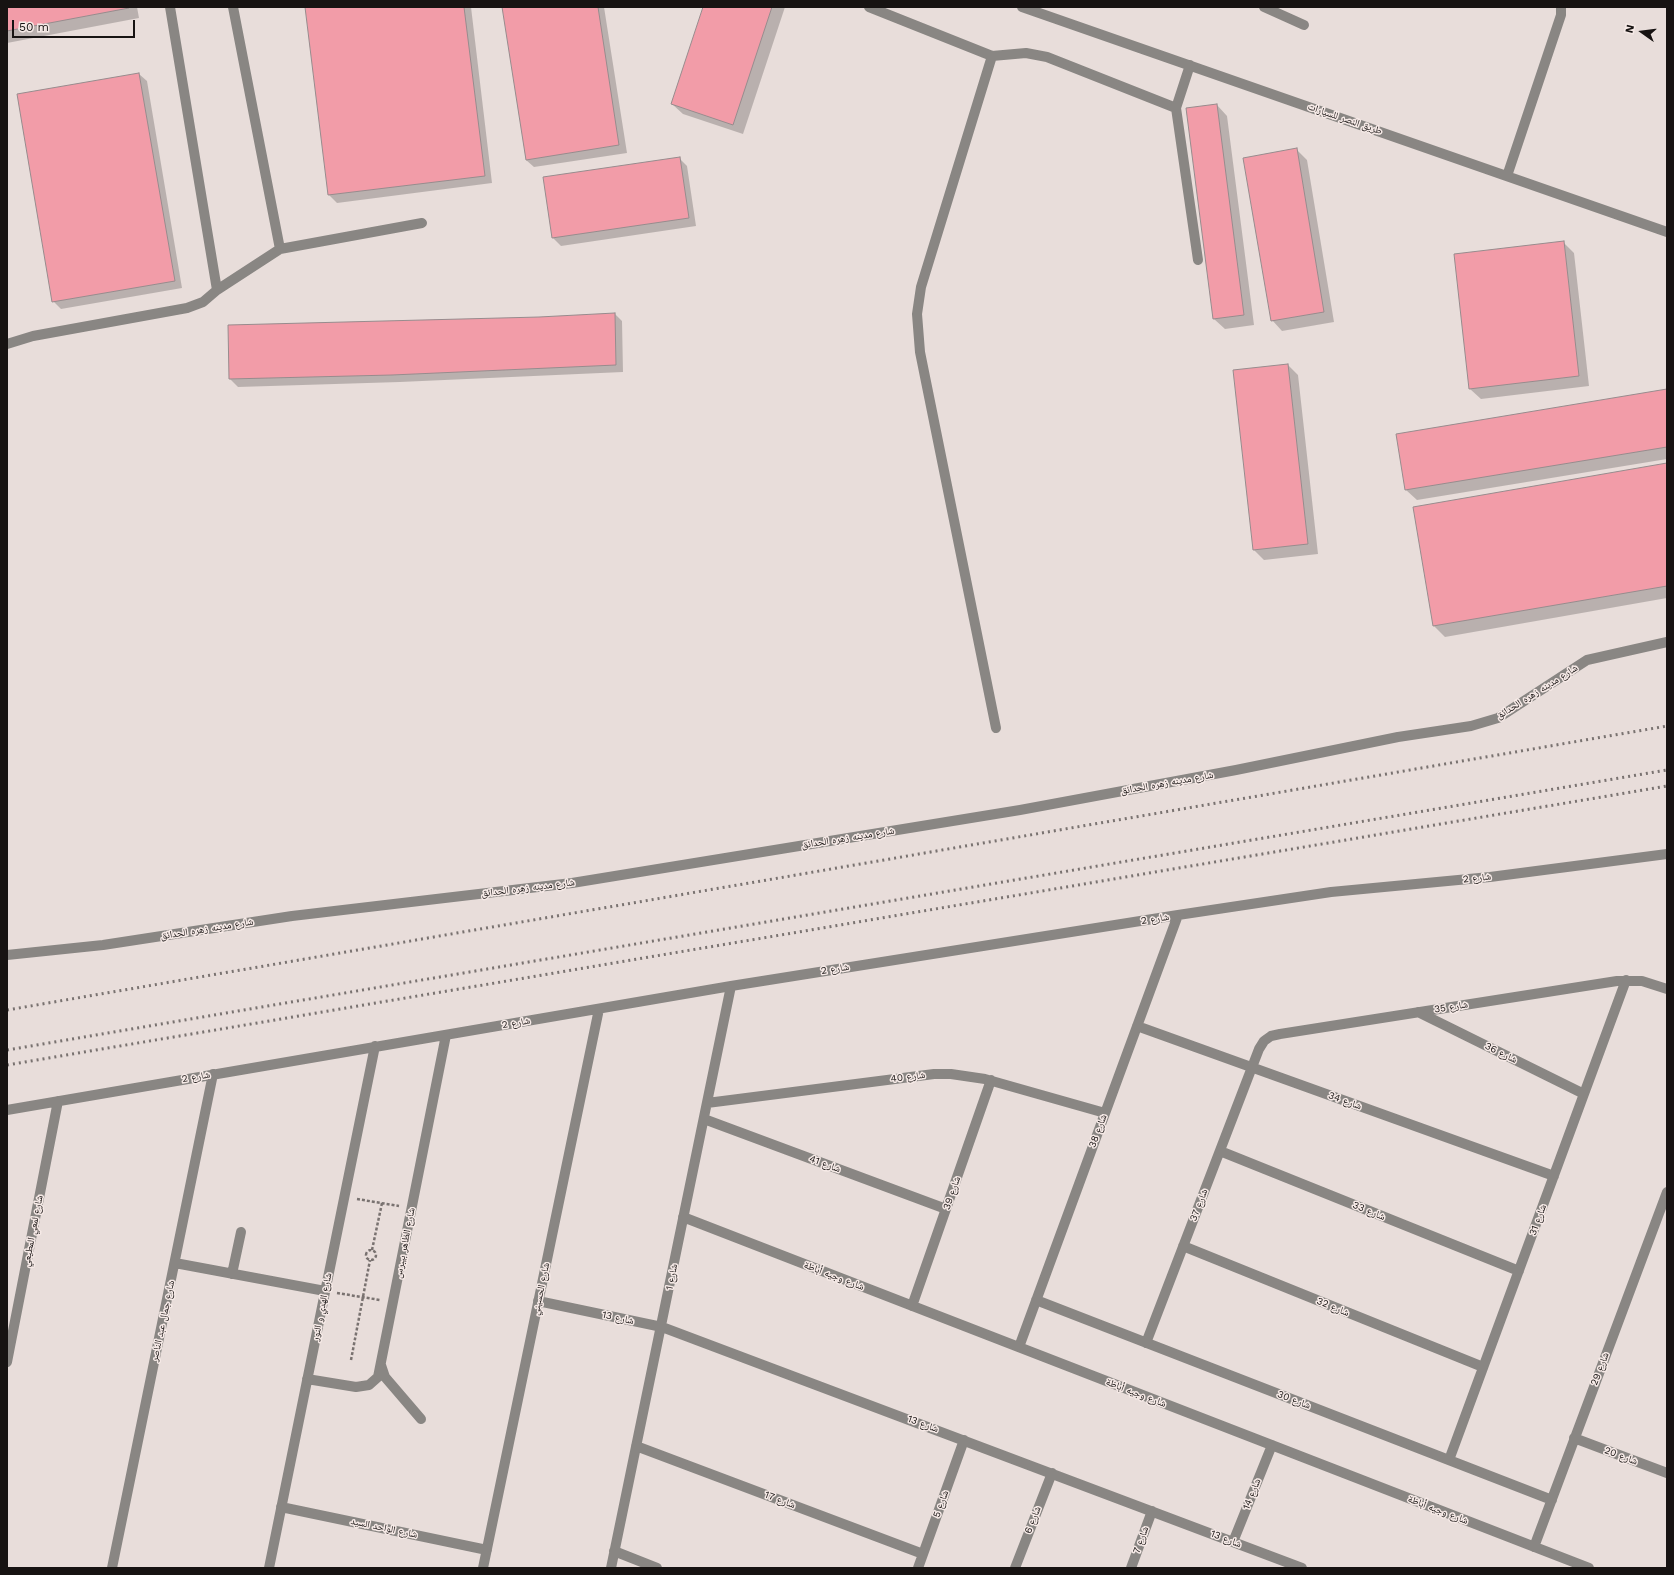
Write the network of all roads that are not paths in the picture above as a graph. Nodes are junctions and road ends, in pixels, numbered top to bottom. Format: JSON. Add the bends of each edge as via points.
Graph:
{"nodes":[{"id":1,"x":170,"y":7,"type":"edge"},
{"id":2,"x":233,"y":7,"type":"edge"},
{"id":3,"x":869,"y":7,"type":"edge"},
{"id":4,"x":1022,"y":7,"type":"edge"},
{"id":5,"x":1264,"y":7,"type":"edge"},
{"id":6,"x":1561,"y":7,"type":"edge"},
{"id":7,"x":1304,"y":24,"type":"dead end"},
{"id":8,"x":992,"y":56,"type":"junction"},
{"id":9,"x":1190,"y":66,"type":"junction"},
{"id":10,"x":1176,"y":108,"type":"junction"},
{"id":11,"x":1507,"y":176,"type":"junction"},
{"id":12,"x":422,"y":222,"type":"dead end"},
{"id":13,"x":1667,"y":232,"type":"edge"},
{"id":14,"x":280,"y":249,"type":"junction"},
{"id":15,"x":1198,"y":260,"type":"dead end"},
{"id":16,"x":217,"y":290,"type":"junction"},
{"id":17,"x":7,"y":344,"type":"edge"},
{"id":18,"x":1667,"y":642,"type":"edge"},
{"id":19,"x":996,"y":728,"type":"dead end"},
{"id":20,"x":1667,"y":854,"type":"edge"},
{"id":21,"x":1178,"y":915,"type":"junction"},
{"id":22,"x":7,"y":955,"type":"edge"},
{"id":23,"x":1626,"y":980,"type":"junction"},
{"id":24,"x":731,"y":986,"type":"junction"},
{"id":25,"x":1667,"y":989,"type":"edge"},
{"id":26,"x":599,"y":1009,"type":"junction"},
{"id":27,"x":1418,"y":1012,"type":"junction"},
{"id":28,"x":1137,"y":1026,"type":"junction"},
{"id":29,"x":446,"y":1035,"type":"junction"},
{"id":30,"x":375,"y":1046,"type":"junction"},
{"id":31,"x":1252,"y":1067,"type":"junction"},
{"id":32,"x":213,"y":1074,"type":"junction"},
{"id":33,"x":991,"y":1080,"type":"junction"},
{"id":34,"x":1584,"y":1094,"type":"junction"},
{"id":35,"x":58,"y":1101,"type":"junction"},
{"id":36,"x":707,"y":1103,"type":"junction"},
{"id":37,"x":7,"y":1110,"type":"edge"},
{"id":38,"x":1105,"y":1113,"type":"junction"},
{"id":39,"x":704,"y":1119,"type":"junction"},
{"id":40,"x":1220,"y":1151,"type":"junction"},
{"id":41,"x":1554,"y":1176,"type":"junction"},
{"id":42,"x":1667,"y":1192,"type":"edge"},
{"id":43,"x":946,"y":1209,"type":"junction"},
{"id":44,"x":683,"y":1217,"type":"junction"},
{"id":45,"x":241,"y":1232,"type":"dead end"},
{"id":46,"x":1183,"y":1246,"type":"junction"},
{"id":47,"x":175,"y":1263,"type":"junction"},
{"id":48,"x":1519,"y":1271,"type":"junction"},
{"id":49,"x":232,"y":1274,"type":"junction"},
{"id":50,"x":325,"y":1291,"type":"junction"},
{"id":51,"x":1036,"y":1300,"type":"junction"},
{"id":52,"x":538,"y":1301,"type":"junction"},
{"id":53,"x":912,"y":1306,"type":"junction"},
{"id":54,"x":12,"y":1314,"type":"edge"},
{"id":55,"x":662,"y":1327,"type":"junction"},
{"id":56,"x":1146,"y":1343,"type":"junction"},
{"id":57,"x":1019,"y":1347,"type":"junction"},
{"id":58,"x":7,"y":1362,"type":"edge"},
{"id":59,"x":381,"y":1365,"type":"junction"},
{"id":60,"x":1483,"y":1367,"type":"junction"},
{"id":61,"x":307,"y":1379,"type":"junction"},
{"id":62,"x":420,"y":1419,"type":"dead end"},
{"id":63,"x":1574,"y":1438,"type":"junction"},
{"id":64,"x":964,"y":1440,"type":"junction"},
{"id":65,"x":1272,"y":1445,"type":"junction"},
{"id":66,"x":636,"y":1446,"type":"junction"},
{"id":67,"x":1449,"y":1460,"type":"junction"},
{"id":68,"x":1052,"y":1473,"type":"junction"},
{"id":69,"x":1667,"y":1473,"type":"edge"},
{"id":70,"x":1552,"y":1500,"type":"junction"},
{"id":71,"x":281,"y":1507,"type":"junction"},
{"id":72,"x":1152,"y":1511,"type":"junction"},
{"id":73,"x":1233,"y":1542,"type":"junction"},
{"id":74,"x":1534,"y":1546,"type":"junction"},
{"id":75,"x":487,"y":1550,"type":"junction"},
{"id":76,"x":614,"y":1551,"type":"junction"},
{"id":77,"x":923,"y":1554,"type":"junction"},
{"id":78,"x":112,"y":1568,"type":"edge"},
{"id":79,"x":269,"y":1568,"type":"edge"},
{"id":80,"x":483,"y":1568,"type":"edge"},
{"id":81,"x":611,"y":1568,"type":"edge"},
{"id":82,"x":657,"y":1568,"type":"edge"},
{"id":83,"x":918,"y":1568,"type":"edge"},
{"id":84,"x":1015,"y":1568,"type":"edge"},
{"id":85,"x":1131,"y":1568,"type":"edge"},
{"id":86,"x":1300,"y":1568,"type":"edge"},
{"id":87,"x":1589,"y":1568,"type":"edge"}],
"edges":[{"from":1,"to":16,"type":"street"},
{"from":2,"to":14,"type":"street"},
{"from":3,"to":8,"type":"street"},
{"from":4,"to":9,"type":"street","name":"طريق النصر للسيارات"},
{"from":5,"to":7,"type":"street"},
{"from":6,"to":11,"type":"street","via":[[1561,15]]},
{"from":8,"to":10,"type":"street","via":[[1026,53],[1047,57]]},
{"from":8,"to":19,"type":"street","via":[[921,287],[917,314],[920,352]]},
{"from":9,"to":10,"type":"street"},
{"from":9,"to":11,"type":"street","name":"طريق النصر للسيارات"},
{"from":10,"to":15,"type":"street"},
{"from":11,"to":13,"type":"street","name":"طريق النصر للسيارات"},
{"from":12,"to":14,"type":"street"},
{"from":14,"to":16,"type":"street"},
{"from":16,"to":17,"type":"street","via":[[203,302],[187,308],[33,336]]},
{"from":18,"to":22,"type":"street","name":"شارع مدينه زهره الحدائق","via":[[1587,660],[1498,718],[1471,726],[1398,737],[1020,810],[572,883],[300,915],[102,945]]},
{"from":20,"to":21,"type":"street","name":"شارع 2","via":[[1490,877],[1331,892]]},
{"from":21,"to":24,"type":"street","name":"شارع 2"},
{"from":21,"to":28,"type":"street","name":"شارع 38"},
{"from":23,"to":25,"type":"street","name":"شارع 35","via":[[1642,981]]},
{"from":23,"to":27,"type":"street","name":"شارع 35"},
{"from":23,"to":34,"type":"street","name":"شارع 31"},
{"from":24,"to":26,"type":"street","name":"شارع 2"},
{"from":24,"to":36,"type":"street","name":"شارع 1"},
{"from":26,"to":29,"type":"street","name":"شارع 2"},
{"from":26,"to":52,"type":"street","name":"شارع الحسيني"},
{"from":27,"to":31,"type":"street","name":"شارع 35","via":[[1271,1036],[1259,1049]]},
{"from":27,"to":34,"type":"street","name":"شارع 36"},
{"from":28,"to":31,"type":"street","name":"شارع 34"},
{"from":28,"to":38,"type":"street","name":"شارع 38"},
{"from":29,"to":30,"type":"street","name":"شارع 2"},
{"from":29,"to":59,"type":"street","name":"شارع الظاهر بيبرس"},
{"from":30,"to":32,"type":"street","name":"شارع 2"},
{"from":30,"to":50,"type":"street","name":"شارع الهدي و النور"},
{"from":31,"to":40,"type":"street","name":"شارع 37"},
{"from":31,"to":41,"type":"street","name":"شارع 34"},
{"from":32,"to":35,"type":"street","name":"شارع 2"},
{"from":32,"to":47,"type":"street","name":"شارع جمال عبد الناصر"},
{"from":33,"to":36,"type":"street","name":"شارع 40","via":[[968,1075],[934,1074]]},
{"from":33,"to":38,"type":"street","name":"شارع 40"},
{"from":33,"to":43,"type":"street","name":"شارع 39"},
{"from":34,"to":41,"type":"street","name":"شارع 31"},
{"from":35,"to":37,"type":"street","name":"شارع 2"},
{"from":35,"to":54,"type":"street","name":"شارع لمعي المطيعي"},
{"from":36,"to":39,"type":"street","name":"شارع 1"},
{"from":38,"to":51,"type":"street","name":"شارع 38"},
{"from":39,"to":43,"type":"street","name":"شارع 41"},
{"from":39,"to":44,"type":"street","name":"شارع 1"},
{"from":40,"to":46,"type":"street","name":"شارع 37"},
{"from":40,"to":48,"type":"street","name":"شارع 33"},
{"from":41,"to":48,"type":"street","name":"شارع 31"},
{"from":42,"to":63,"type":"street","name":"شارع 29"},
{"from":43,"to":53,"type":"street","name":"شارع 39"},
{"from":44,"to":53,"type":"street","name":"شارع وجيه أباظة"},
{"from":44,"to":55,"type":"street","name":"شارع 1"},
{"from":45,"to":49,"type":"street"},
{"from":46,"to":56,"type":"street","name":"شارع 37"},
{"from":46,"to":60,"type":"street","name":"شارع 32"},
{"from":47,"to":49,"type":"street"},
{"from":47,"to":78,"type":"street","name":"شارع جمال عبد الناصر"},
{"from":48,"to":60,"type":"street","name":"شارع 31"},
{"from":49,"to":50,"type":"street"},
{"from":50,"to":61,"type":"street","name":"شارع الهدي و النور"},
{"from":51,"to":56,"type":"street","name":"شارع 30"},
{"from":51,"to":57,"type":"street","name":"شارع 38"},
{"from":52,"to":55,"type":"street","name":"شارع 13"},
{"from":52,"to":75,"type":"street","name":"شارع الحسيني"},
{"from":53,"to":57,"type":"street","name":"شارع وجيه أباظة"},
{"from":54,"to":58,"type":"street","name":"شارع لمعي المطيعي"},
{"from":55,"to":64,"type":"street","name":"شارع 13"},
{"from":55,"to":66,"type":"street","name":"شارع 1"},
{"from":56,"to":67,"type":"street","name":"شارع 30"},
{"from":57,"to":65,"type":"street","name":"شارع وجيه أباظة"},
{"from":59,"to":61,"type":"street","name":"شارع الظاهر بيبرس","via":[[378,1377],[369,1385],[356,1387]]},
{"from":59,"to":62,"type":"street","via":[[385,1377]]},
{"from":60,"to":67,"type":"street","name":"شارع 31"},
{"from":61,"to":71,"type":"street","name":"شارع الهدي و النور"},
{"from":63,"to":69,"type":"street","name":"شارع 20"},
{"from":63,"to":70,"type":"street","name":"شارع 29"},
{"from":64,"to":68,"type":"street","name":"شارع 13"},
{"from":64,"to":77,"type":"street","name":"شارع 5"},
{"from":65,"to":73,"type":"street","name":"شارع 14"},
{"from":65,"to":74,"type":"street","name":"شارع وجيه أباظة"},
{"from":66,"to":76,"type":"street","name":"شارع 1"},
{"from":66,"to":77,"type":"street","name":"شارع 17"},
{"from":67,"to":70,"type":"street","name":"شارع 30"},
{"from":68,"to":72,"type":"street","name":"شارع 13"},
{"from":68,"to":84,"type":"street","name":"شارع 6"},
{"from":70,"to":74,"type":"street","name":"شارع 29"},
{"from":71,"to":75,"type":"street","name":"شارع الواحد السيد"},
{"from":71,"to":79,"type":"street","name":"شارع الهدي و النور"},
{"from":72,"to":73,"type":"street","name":"شارع 13"},
{"from":72,"to":85,"type":"street","name":"شارع 7"},
{"from":73,"to":86,"type":"street","name":"شارع 13"},
{"from":74,"to":87,"type":"street","name":"شارع وجيه أباظة"},
{"from":75,"to":80,"type":"street","name":"شارع الحسيني"},
{"from":76,"to":81,"type":"street","name":"شارع 1"},
{"from":76,"to":82,"type":"street"},
{"from":77,"to":83,"type":"street","name":"شارع 5"}]}
